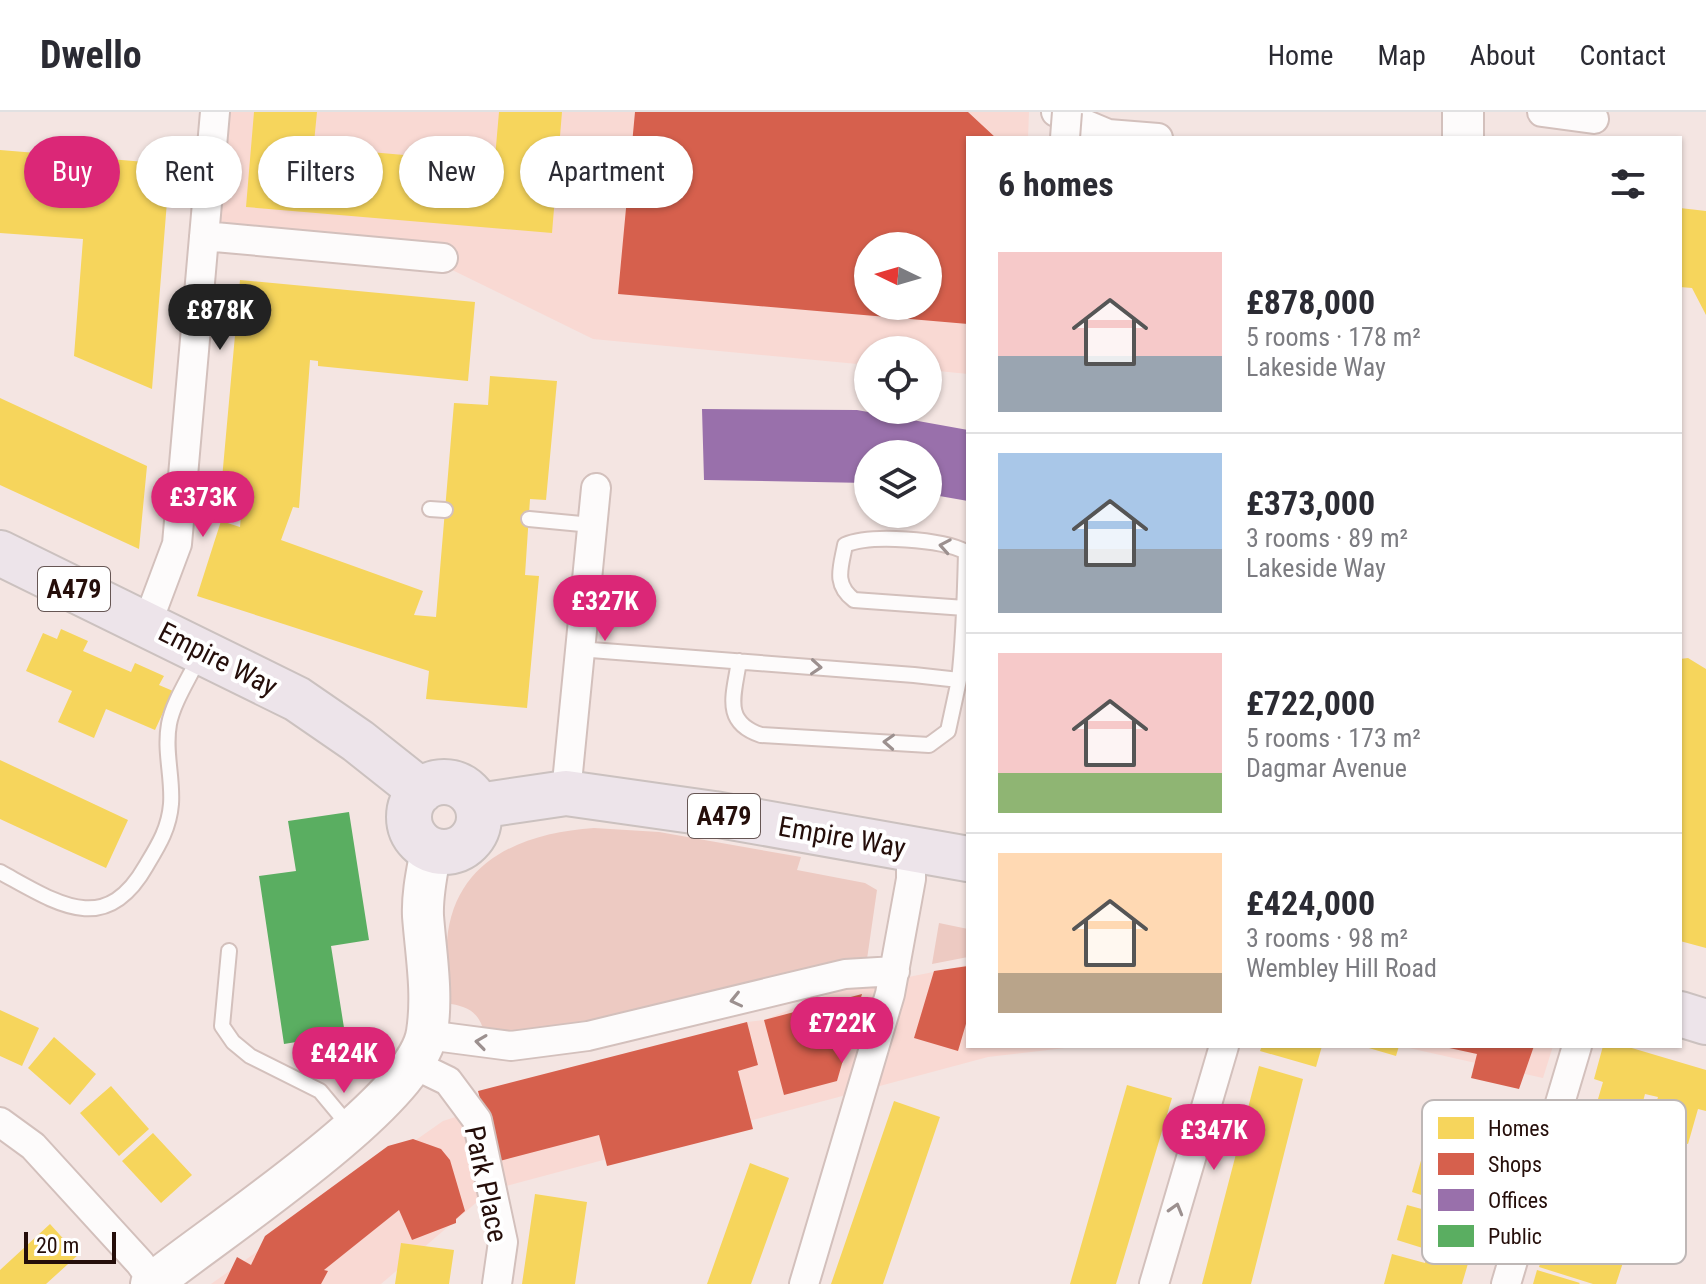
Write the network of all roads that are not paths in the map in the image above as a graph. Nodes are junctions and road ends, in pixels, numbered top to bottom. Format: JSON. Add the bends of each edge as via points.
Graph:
{"nodes":[{"id":1,"x":215,"y":112,"type":"edge"},
{"id":2,"x":1056,"y":112,"type":"edge"},
{"id":3,"x":1067,"y":112,"type":"edge"},
{"id":4,"x":1463,"y":112,"type":"edge"},
{"id":5,"x":1542,"y":112,"type":"edge"},
{"id":6,"x":1594,"y":119,"type":"dead end"},
{"id":7,"x":1065,"y":136,"type":"edge"},
{"id":8,"x":1133,"y":136,"type":"edge"},
{"id":9,"x":1463,"y":136,"type":"edge"},
{"id":10,"x":204,"y":236,"type":"junction"},
{"id":11,"x":443,"y":258,"type":"dead end"},
{"id":12,"x":596,"y":488,"type":"dead end"},
{"id":13,"x":430,"y":509,"type":"dead end"},
{"id":14,"x":445,"y":510,"type":"dead end"},
{"id":15,"x":529,"y":519,"type":"dead end"},
{"id":16,"x":592,"y":525,"type":"junction"},
{"id":17,"x":0,"y":553,"type":"edge"},
{"id":18,"x":965,"y":608,"type":"junction"},
{"id":19,"x":147,"y":624,"type":"junction"},
{"id":20,"x":578,"y":649,"type":"junction"},
{"id":21,"x":203,"y":650,"type":"junction"},
{"id":22,"x":739,"y":661,"type":"junction"},
{"id":23,"x":959,"y":680,"type":"junction"},
{"id":24,"x":421,"y":791,"type":"junction"},
{"id":25,"x":566,"y":793,"type":"junction"},
{"id":26,"x":478,"y":806,"type":"junction"},
{"id":27,"x":911,"y":849,"type":"junction"},
{"id":28,"x":431,"y":850,"type":"junction"},
{"id":29,"x":966,"y":859,"type":"edge"},
{"id":30,"x":0,"y":872,"type":"edge"},
{"id":31,"x":229,"y":951,"type":"dead end"},
{"id":32,"x":895,"y":971,"type":"junction"},
{"id":33,"x":1682,"y":1015,"type":"edge"},
{"id":34,"x":1706,"y":1022,"type":"edge"},
{"id":35,"x":1223,"y":1048,"type":"edge"},
{"id":36,"x":1576,"y":1048,"type":"edge"},
{"id":37,"x":421,"y":1050,"type":"junction"},
{"id":38,"x":1561,"y":1100,"type":"edge"},
{"id":39,"x":0,"y":1122,"type":"edge"},
{"id":40,"x":352,"y":1131,"type":"junction"},
{"id":41,"x":1512,"y":1264,"type":"edge"},
{"id":42,"x":153,"y":1283,"type":"edge"},
{"id":43,"x":497,"y":1284,"type":"edge"},
{"id":44,"x":804,"y":1284,"type":"edge"},
{"id":45,"x":1154,"y":1284,"type":"edge"},
{"id":46,"x":1506,"y":1284,"type":"edge"}],
"edges":[{"from":1,"to":10,"type":"street"},
{"from":2,"to":8,"type":"street","via":[[1108,134]]},
{"from":3,"to":7,"type":"street","bridge":true},
{"from":4,"to":9,"type":"street"},
{"from":5,"to":6,"type":"street"},
{"from":10,"to":11,"type":"street"},
{"from":10,"to":19,"type":"street","via":[[177,544]]},
{"from":12,"to":16,"type":"street"},
{"from":13,"to":14,"type":"lane"},
{"from":15,"to":16,"type":"lane"},
{"from":16,"to":20,"type":"street"},
{"from":17,"to":19,"type":"main road","name":"Empire Way","number":"A479"},
{"from":18,"to":18,"type":"lane","one_way":true,"via":[[966,552],[952,545],[868,539],[845,545],[839,578],[843,591],[854,600]]},
{"from":18,"to":23,"type":"lane"},
{"from":19,"to":21,"type":"main road","name":"Empire Way","number":"A479"},
{"from":20,"to":22,"type":"lane"},
{"from":20,"to":25,"type":"street"},
{"from":21,"to":24,"type":"main road","name":"Empire Way","number":"A479","via":[[297,699]]},
{"from":21,"to":30,"type":"lane","via":[[169,721],[167,830],[135,885],[104,909],[88,908],[45,897]]},
{"from":22,"to":23,"type":"lane","one_way":true},
{"from":23,"to":22,"type":"lane","one_way":true,"via":[[948,731],[929,745],[761,735],[743,729],[733,714]]},
{"from":24,"to":26,"type":"main road","via":[[454,783]]},
{"from":24,"to":28,"type":"main road","via":[[410,807],[411,828]]},
{"from":25,"to":26,"type":"main road","name":"Empire Way","number":"A479"},
{"from":25,"to":27,"type":"main road","name":"Empire Way","number":"A479"},
{"from":26,"to":28,"type":"main road","via":[[478,826],[468,843],[451,852]]},
{"from":27,"to":29,"type":"main road","name":"Empire Way","number":"A479"},
{"from":27,"to":32,"type":"street"},
{"from":28,"to":37,"type":"street","via":[[423,915],[430,960]]},
{"from":31,"to":40,"type":"lane","via":[[222,1026],[250,1056],[320,1091]]},
{"from":32,"to":37,"type":"street","one_way":true,"via":[[845,974],[588,1036]]},
{"from":32,"to":44,"type":"street"},
{"from":33,"to":34,"type":"main road"},
{"from":45,"to":35,"type":"street","one_way":true},
{"from":36,"to":38,"type":"street"},
{"from":37,"to":40,"type":"street"},
{"from":37,"to":43,"type":"street","name":"Park Place","via":[[477,1120],[503,1242]]},
{"from":39,"to":42,"type":"street","via":[[33,1146]]},
{"from":40,"to":42,"type":"street"},
{"from":41,"to":46,"type":"street"}]}
